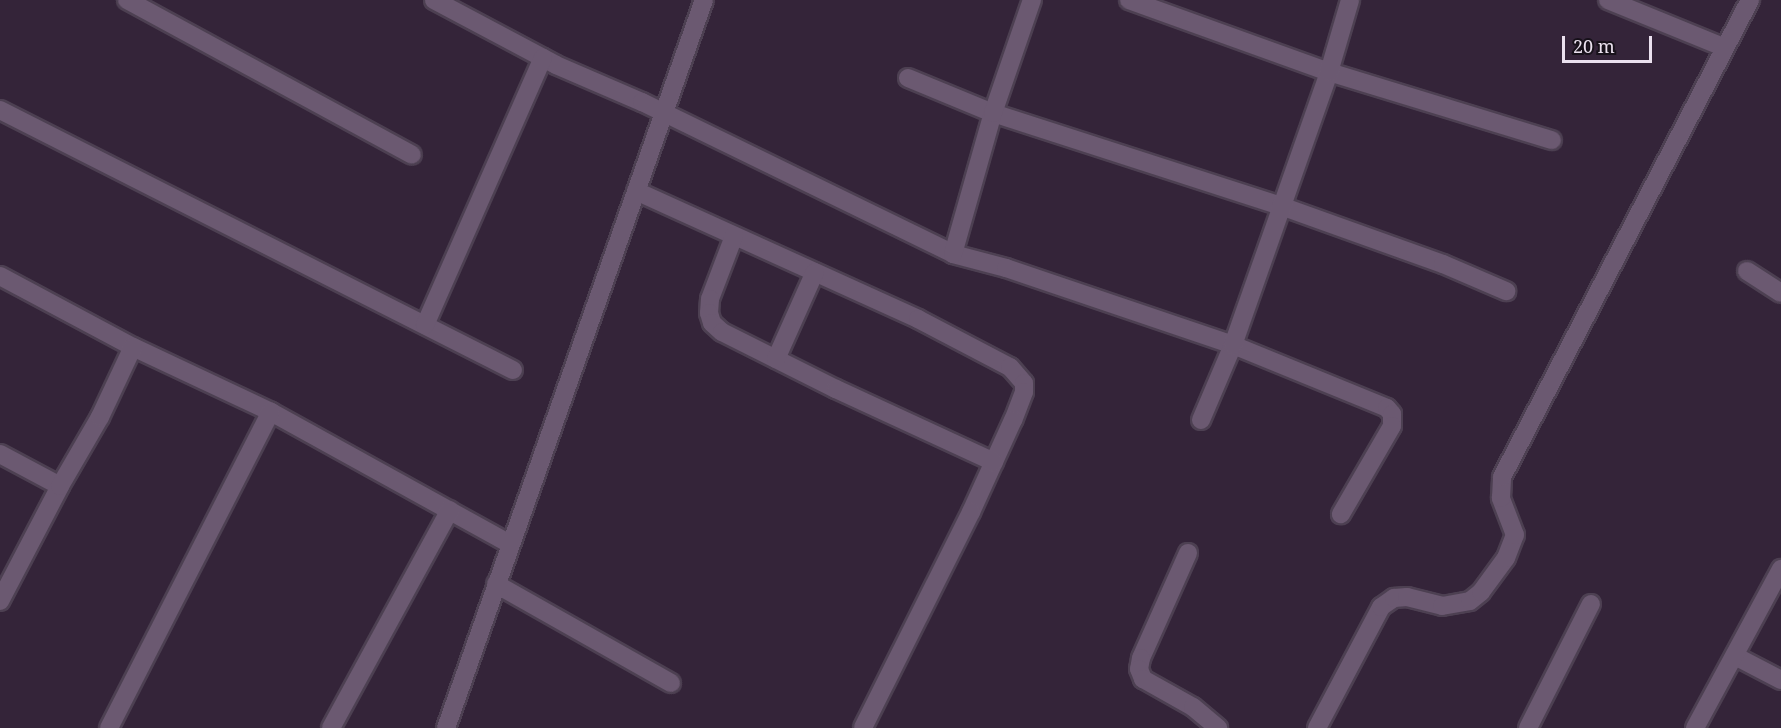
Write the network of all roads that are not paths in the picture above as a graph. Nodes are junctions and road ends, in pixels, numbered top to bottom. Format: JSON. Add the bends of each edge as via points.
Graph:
{"nodes":[{"id":1,"x":127,"y":0,"type":"edge"},
{"id":2,"x":434,"y":0,"type":"edge"},
{"id":3,"x":704,"y":0,"type":"edge"},
{"id":4,"x":1032,"y":0,"type":"edge"},
{"id":5,"x":1129,"y":0,"type":"edge"},
{"id":6,"x":1350,"y":0,"type":"edge"},
{"id":7,"x":1608,"y":0,"type":"edge"},
{"id":8,"x":1750,"y":0,"type":"edge"},
{"id":9,"x":1723,"y":47,"type":"junction"},
{"id":10,"x":543,"y":58,"type":"junction"},
{"id":11,"x":1329,"y":72,"type":"junction"},
{"id":12,"x":908,"y":78,"type":"dead end"},
{"id":13,"x":0,"y":110,"type":"edge"},
{"id":14,"x":993,"y":113,"type":"junction"},
{"id":15,"x":664,"y":114,"type":"junction"},
{"id":16,"x":1552,"y":140,"type":"dead end"},
{"id":17,"x":412,"y":155,"type":"dead end"},
{"id":18,"x":636,"y":191,"type":"junction"},
{"id":19,"x":1281,"y":206,"type":"junction"},
{"id":20,"x":734,"y":236,"type":"junction"},
{"id":21,"x":953,"y":254,"type":"junction"},
{"id":22,"x":1747,"y":271,"type":"dead end"},
{"id":23,"x":815,"y":272,"type":"junction"},
{"id":24,"x":0,"y":276,"type":"edge"},
{"id":25,"x":1506,"y":291,"type":"dead end"},
{"id":26,"x":1781,"y":293,"type":"edge"},
{"id":27,"x":425,"y":325,"type":"junction"},
{"id":28,"x":1233,"y":345,"type":"junction"},
{"id":29,"x":133,"y":347,"type":"junction"},
{"id":30,"x":776,"y":359,"type":"junction"},
{"id":31,"x":513,"y":370,"type":"dead end"},
{"id":32,"x":271,"y":412,"type":"junction"},
{"id":33,"x":1202,"y":420,"type":"dead end"},
{"id":34,"x":0,"y":454,"type":"edge"},
{"id":35,"x":994,"y":462,"type":"junction"},
{"id":36,"x":60,"y":486,"type":"junction"},
{"id":37,"x":450,"y":510,"type":"junction"},
{"id":38,"x":1341,"y":514,"type":"dead end"},
{"id":39,"x":498,"y":536,"type":"junction"},
{"id":40,"x":1188,"y":553,"type":"dead end"},
{"id":41,"x":1781,"y":569,"type":"edge"},
{"id":42,"x":496,"y":584,"type":"junction"},
{"id":43,"x":0,"y":601,"type":"edge"},
{"id":44,"x":1591,"y":604,"type":"dead end"},
{"id":45,"x":1735,"y":656,"type":"junction"},
{"id":46,"x":1781,"y":680,"type":"edge"},
{"id":47,"x":671,"y":683,"type":"dead end"},
{"id":48,"x":109,"y":728,"type":"edge"},
{"id":49,"x":331,"y":728,"type":"edge"},
{"id":50,"x":446,"y":728,"type":"edge"},
{"id":51,"x":863,"y":728,"type":"edge"},
{"id":52,"x":1218,"y":728,"type":"edge"},
{"id":53,"x":1317,"y":728,"type":"edge"},
{"id":54,"x":1528,"y":728,"type":"edge"},
{"id":55,"x":1695,"y":728,"type":"edge"}],
"edges":[{"from":1,"to":17,"type":"street"},
{"from":2,"to":10,"type":"street"},
{"from":3,"to":15,"type":"street"},
{"from":4,"to":14,"type":"street"},
{"from":5,"to":11,"type":"street"},
{"from":6,"to":11,"type":"street"},
{"from":7,"to":9,"type":"street"},
{"from":8,"to":9,"type":"street"},
{"from":9,"to":53,"type":"street","via":[[1502,477],[1501,498],[1515,535],[1506,558],[1481,592],[1470,600],[1442,606],[1407,597],[1394,598],[1382,607]]},
{"from":10,"to":15,"type":"street"},
{"from":10,"to":27,"type":"street"},
{"from":11,"to":16,"type":"street"},
{"from":11,"to":19,"type":"street"},
{"from":12,"to":14,"type":"street"},
{"from":13,"to":27,"type":"street"},
{"from":14,"to":19,"type":"street"},
{"from":14,"to":21,"type":"street"},
{"from":15,"to":18,"type":"street"},
{"from":15,"to":21,"type":"street"},
{"from":18,"to":20,"type":"street"},
{"from":18,"to":39,"type":"street"},
{"from":19,"to":25,"type":"street"},
{"from":19,"to":28,"type":"street"},
{"from":20,"to":23,"type":"street"},
{"from":20,"to":30,"type":"street","via":[[710,299],[712,323]]},
{"from":21,"to":28,"type":"street","via":[[1006,268]]},
{"from":22,"to":26,"type":"street"},
{"from":23,"to":30,"type":"street"},
{"from":23,"to":35,"type":"street","via":[[918,319],[1020,375],[1024,392]]},
{"from":24,"to":29,"type":"street"},
{"from":27,"to":31,"type":"street"},
{"from":28,"to":33,"type":"street"},
{"from":28,"to":38,"type":"street","via":[[1387,408],[1392,414],[1392,426]]},
{"from":29,"to":32,"type":"street"},
{"from":29,"to":36,"type":"street","via":[[100,417]]},
{"from":30,"to":35,"type":"street"},
{"from":32,"to":37,"type":"street"},
{"from":32,"to":48,"type":"street"},
{"from":34,"to":36,"type":"street"},
{"from":35,"to":51,"type":"street"},
{"from":36,"to":43,"type":"street"},
{"from":37,"to":39,"type":"street"},
{"from":37,"to":49,"type":"street"},
{"from":39,"to":42,"type":"street"},
{"from":40,"to":52,"type":"street","via":[[1139,669],[1143,679],[1193,707]]},
{"from":41,"to":45,"type":"street"},
{"from":42,"to":47,"type":"street"},
{"from":42,"to":50,"type":"street"},
{"from":44,"to":54,"type":"street"},
{"from":45,"to":46,"type":"street"},
{"from":45,"to":55,"type":"street"}]}
